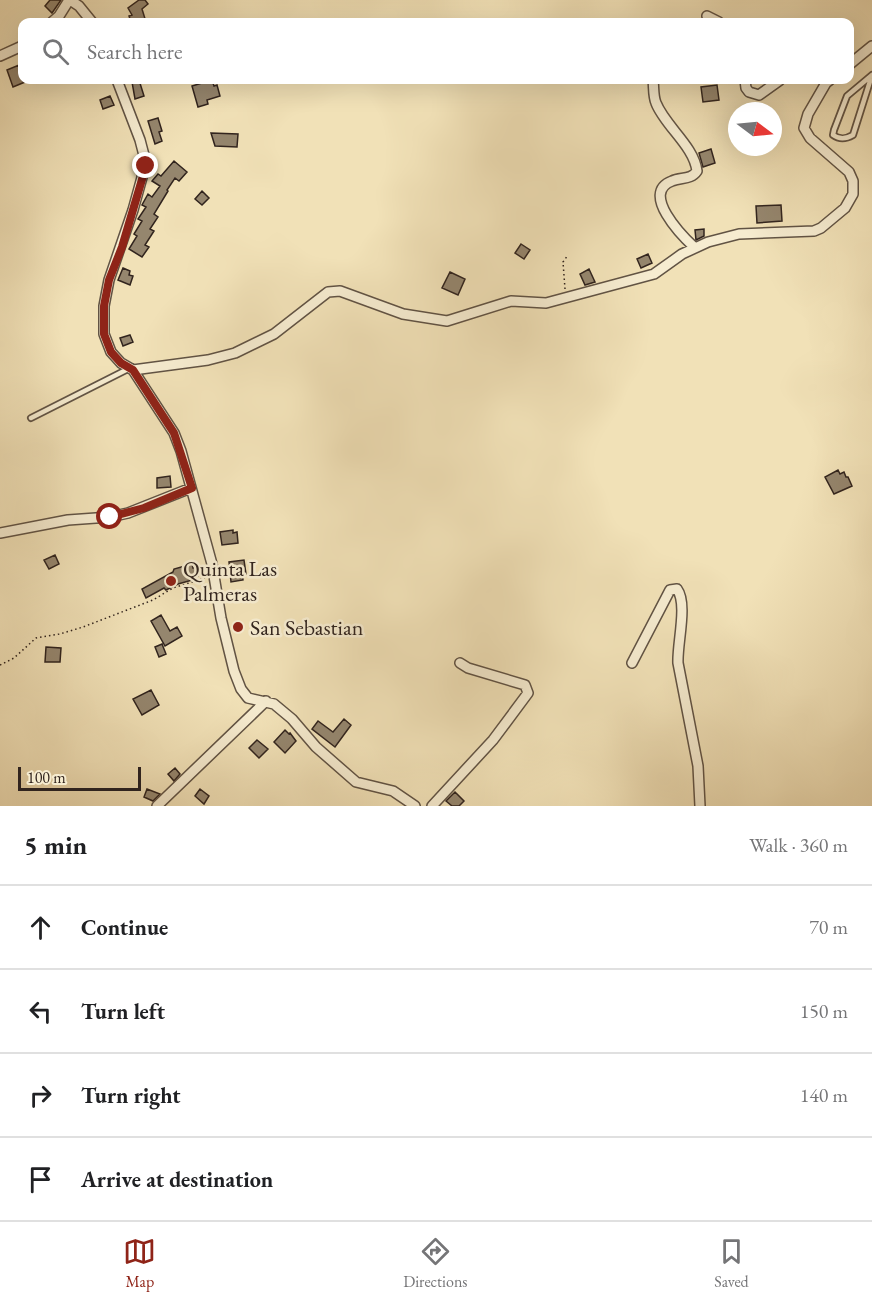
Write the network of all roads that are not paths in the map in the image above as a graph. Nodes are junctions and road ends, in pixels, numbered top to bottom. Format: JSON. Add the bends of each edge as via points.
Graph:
{"nodes":[{"id":1,"x":69,"y":0,"type":"edge"},
{"id":2,"x":707,"y":16,"type":"dead end"},
{"id":3,"x":57,"y":18,"type":"edge"},
{"id":4,"x":89,"y":18,"type":"edge"},
{"id":5,"x":711,"y":18,"type":"edge"},
{"id":6,"x":872,"y":46,"type":"edge"},
{"id":7,"x":18,"y":48,"type":"edge"},
{"id":8,"x":0,"y":56,"type":"edge"},
{"id":9,"x":854,"y":60,"type":"edge"},
{"id":10,"x":872,"y":75,"type":"edge"},
{"id":11,"x":119,"y":84,"type":"edge"},
{"id":12,"x":654,"y":84,"type":"edge"},
{"id":13,"x":746,"y":84,"type":"edge"},
{"id":14,"x":774,"y":84,"type":"edge"},
{"id":15,"x":825,"y":84,"type":"edge"},
{"id":16,"x":866,"y":97,"type":"junction"},
{"id":17,"x":872,"y":99,"type":"edge"},
{"id":18,"x":695,"y":248,"type":"junction"},
{"id":19,"x":131,"y":369,"type":"junction"},
{"id":20,"x":31,"y":418,"type":"dead end"},
{"id":21,"x":192,"y":488,"type":"junction"},
{"id":22,"x":0,"y":533,"type":"edge"},
{"id":23,"x":460,"y":663,"type":"dead end"},
{"id":24,"x":632,"y":663,"type":"dead end"},
{"id":25,"x":266,"y":701,"type":"junction"},
{"id":26,"x":157,"y":806,"type":"edge"},
{"id":27,"x":415,"y":806,"type":"edge"},
{"id":28,"x":432,"y":806,"type":"edge"},
{"id":29,"x":700,"y":806,"type":"edge"}],
"edges":[{"from":1,"to":3,"type":"street"},
{"from":1,"to":4,"type":"street"},
{"from":2,"to":5,"type":"street"},
{"from":6,"to":9,"type":"street"},
{"from":7,"to":8,"type":"street"},
{"from":10,"to":16,"type":"lane"},
{"from":10,"to":16,"type":"lane","via":[[847,96],[833,135],[846,139],[853,135]]},
{"from":11,"to":19,"type":"street","via":[[146,163],[109,280],[103,327],[106,344],[115,358]]},
{"from":12,"to":18,"type":"street","via":[[656,103],[697,166],[695,175],[670,181],[660,195],[663,210]]},
{"from":13,"to":14,"type":"street","via":[[749,92],[759,95]]},
{"from":15,"to":18,"type":"street","via":[[804,128],[849,172],[853,194],[845,208],[814,231],[739,234]]},
{"from":16,"to":17,"type":"lane"},
{"from":18,"to":19,"type":"street","via":[[654,274],[546,303],[511,301],[447,321],[403,314],[340,291],[328,292],[273,334],[235,353]]},
{"from":19,"to":20,"type":"lane"},
{"from":19,"to":21,"type":"street","via":[[174,433]]},
{"from":21,"to":22,"type":"street","via":[[128,513]]},
{"from":21,"to":25,"type":"street","via":[[234,671],[248,698]]},
{"from":23,"to":28,"type":"street","via":[[525,685],[528,693],[493,740]]},
{"from":24,"to":29,"type":"street","via":[[670,590],[677,589],[682,601],[678,663],[698,766]]},
{"from":25,"to":26,"type":"street"},
{"from":25,"to":27,"type":"street","via":[[292,719],[316,747],[356,782],[393,790]]}]}
